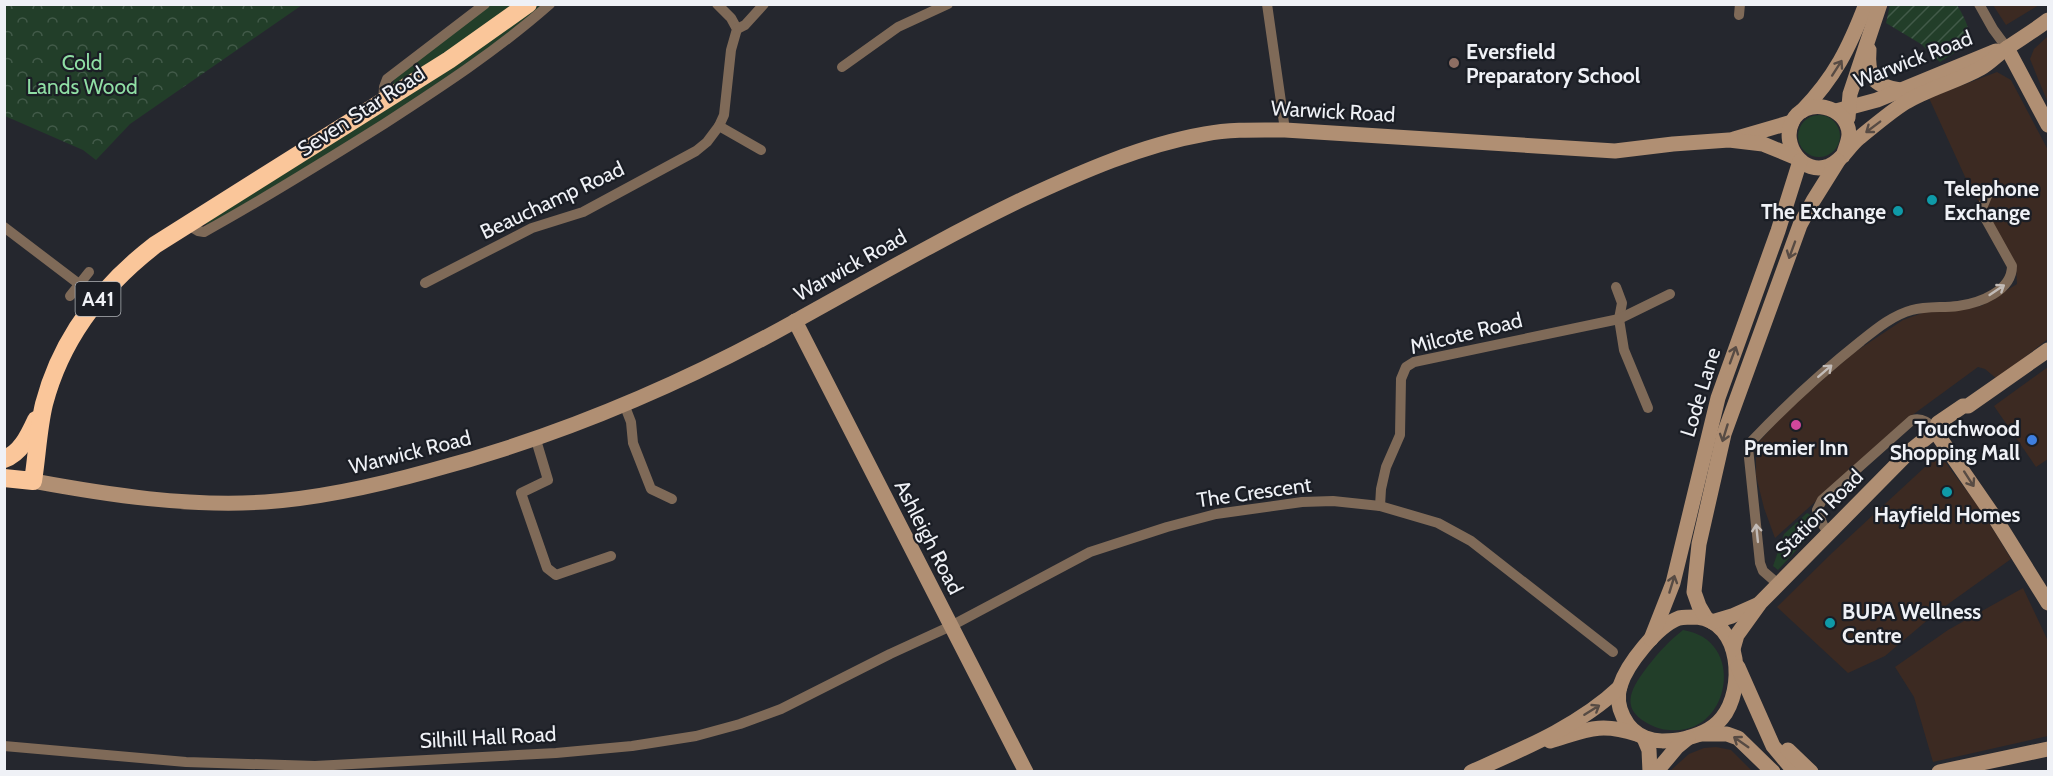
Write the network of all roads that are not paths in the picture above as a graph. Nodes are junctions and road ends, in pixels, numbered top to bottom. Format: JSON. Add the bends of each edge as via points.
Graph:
{"nodes":[{"id":1,"x":485,"y":4,"type":"edge"},
{"id":2,"x":528,"y":4,"type":"edge"},
{"id":3,"x":550,"y":4,"type":"edge"},
{"id":4,"x":717,"y":4,"type":"edge"},
{"id":5,"x":764,"y":4,"type":"edge"},
{"id":6,"x":948,"y":4,"type":"edge"},
{"id":7,"x":1267,"y":4,"type":"edge"},
{"id":8,"x":1866,"y":4,"type":"edge"},
{"id":9,"x":1880,"y":4,"type":"edge"},
{"id":10,"x":1980,"y":4,"type":"edge"},
{"id":11,"x":2049,"y":20,"type":"edge"},
{"id":12,"x":736,"y":29,"type":"junction"},
{"id":13,"x":1870,"y":36,"type":"junction"},
{"id":14,"x":2007,"y":48,"type":"junction"},
{"id":15,"x":842,"y":67,"type":"dead end"},
{"id":16,"x":1903,"y":90,"type":"junction"},
{"id":17,"x":383,"y":102,"type":"junction"},
{"id":18,"x":1841,"y":110,"type":"junction"},
{"id":19,"x":1796,"y":118,"type":"junction"},
{"id":20,"x":2049,"y":125,"type":"edge"},
{"id":21,"x":719,"y":126,"type":"junction"},
{"id":22,"x":1285,"y":130,"type":"junction"},
{"id":23,"x":1729,"y":140,"type":"junction"},
{"id":24,"x":760,"y":150,"type":"dead end"},
{"id":25,"x":1840,"y":158,"type":"junction"},
{"id":26,"x":1798,"y":159,"type":"junction"},
{"id":27,"x":1987,"y":196,"type":"dead end"},
{"id":28,"x":188,"y":225,"type":"junction"},
{"id":29,"x":4,"y":226,"type":"edge"},
{"id":30,"x":89,"y":273,"type":"dead end"},
{"id":31,"x":79,"y":284,"type":"junction"},
{"id":32,"x":425,"y":284,"type":"dead end"},
{"id":33,"x":1616,"y":287,"type":"dead end"},
{"id":34,"x":1670,"y":294,"type":"dead end"},
{"id":35,"x":70,"y":296,"type":"dead end"},
{"id":36,"x":1619,"y":319,"type":"junction"},
{"id":37,"x":795,"y":321,"type":"junction"},
{"id":38,"x":2049,"y":350,"type":"edge"},
{"id":39,"x":624,"y":404,"type":"junction"},
{"id":40,"x":43,"y":406,"type":"junction"},
{"id":41,"x":1648,"y":408,"type":"dead end"},
{"id":42,"x":1935,"y":431,"type":"junction"},
{"id":43,"x":536,"y":440,"type":"junction"},
{"id":44,"x":4,"y":459,"type":"edge"},
{"id":45,"x":4,"y":478,"type":"edge"},
{"id":46,"x":33,"y":481,"type":"junction"},
{"id":47,"x":672,"y":499,"type":"dead end"},
{"id":48,"x":1380,"y":506,"type":"junction"},
{"id":49,"x":1829,"y":534,"type":"junction"},
{"id":50,"x":611,"y":556,"type":"dead end"},
{"id":51,"x":1778,"y":584,"type":"junction"},
{"id":52,"x":1760,"y":603,"type":"junction"},
{"id":53,"x":2049,"y":603,"type":"edge"},
{"id":54,"x":1709,"y":620,"type":"junction"},
{"id":55,"x":951,"y":626,"type":"junction"},
{"id":56,"x":1651,"y":639,"type":"junction"},
{"id":57,"x":1612,"y":652,"type":"dead end"},
{"id":58,"x":1734,"y":655,"type":"junction"},
{"id":59,"x":1620,"y":687,"type":"junction"},
{"id":60,"x":1759,"y":715,"type":"junction"},
{"id":61,"x":1641,"y":736,"type":"junction"},
{"id":62,"x":1694,"y":736,"type":"junction"},
{"id":63,"x":4,"y":746,"type":"edge"},
{"id":64,"x":1524,"y":748,"type":"junction"},
{"id":65,"x":2049,"y":749,"type":"edge"},
{"id":66,"x":1026,"y":771,"type":"edge"},
{"id":67,"x":1471,"y":771,"type":"edge"},
{"id":68,"x":1650,"y":771,"type":"edge"},
{"id":69,"x":1656,"y":771,"type":"edge"},
{"id":70,"x":1773,"y":771,"type":"edge"},
{"id":71,"x":1795,"y":771,"type":"edge"},
{"id":72,"x":1810,"y":771,"type":"edge"},
{"id":73,"x":1939,"y":771,"type":"edge"}],
"edges":[{"from":1,"to":17,"type":"street","name":"Seven Star Road","via":[[387,80]]},
{"from":2,"to":17,"type":"highway","name":"Seven Star Road","number":"A41"},
{"from":3,"to":28,"type":"street","name":"Seven Star Road","via":[[444,85],[300,177],[204,232]]},
{"from":4,"to":12,"type":"street"},
{"from":5,"to":12,"type":"street","via":[[745,25]]},
{"from":6,"to":15,"type":"street","via":[[898,27]]},
{"from":7,"to":22,"type":"street"},
{"from":19,"to":8,"type":"main road","one_way":true,"via":[[1843,59]]},
{"from":9,"to":13,"type":"main road"},
{"from":10,"to":14,"type":"street","name":"Warwick Road"},
{"from":11,"to":14,"type":"main road","name":"Warwick Road"},
{"from":12,"to":21,"type":"street"},
{"from":13,"to":16,"type":"main road","via":[[1870,74],[1882,88]]},
{"from":13,"to":18,"type":"main road"},
{"from":14,"to":16,"type":"main road","name":"Warwick Road"},
{"from":14,"to":20,"type":"main road"},
{"from":14,"to":25,"type":"main road","name":"Warwick Road","one_way":true,"via":[[1982,68],[1906,102]]},
{"from":16,"to":18,"type":"main road","name":"Warwick Road"},
{"from":17,"to":28,"type":"highway","name":"Seven Star Road","number":"A41"},
{"from":18,"to":19,"type":"main road","via":[[1817,106]]},
{"from":18,"to":25,"type":"main road","via":[[1850,136]]},
{"from":19,"to":23,"type":"main road","name":"Warwick Road"},
{"from":19,"to":26,"type":"main road","via":[[1789,136]]},
{"from":21,"to":24,"type":"street"},
{"from":21,"to":32,"type":"street","name":"Beauchamp Road","via":[[696,150],[593,206],[532,228]]},
{"from":22,"to":23,"type":"main road","name":"Warwick Road","via":[[1615,151]]},
{"from":22,"to":37,"type":"main road","name":"Warwick Road","via":[[1203,134],[1099,166],[984,218]]},
{"from":23,"to":26,"type":"main road","name":"Warwick Road","via":[[1763,144]]},
{"from":25,"to":26,"type":"main road","via":[[1822,167]]},
{"from":25,"to":54,"type":"main road","name":"Lode Lane","one_way":true,"via":[[1800,225],[1724,434],[1699,544],[1694,592]]},
{"from":56,"to":26,"type":"main road","name":"Lode Lane","one_way":true,"via":[[1673,583],[1718,398],[1778,231]]},
{"from":51,"to":27,"type":"street","one_way":true,"via":[[1760,563],[1748,448],[1792,399],[1885,323],[1912,310],[1960,306],[1984,299],[2009,281],[2012,266],[1983,214]]},
{"from":28,"to":40,"type":"highway","name":"Seven Star Road","number":"A41","via":[[129,265],[88,312],[52,377]]},
{"from":29,"to":31,"type":"street"},
{"from":30,"to":31,"type":"street"},
{"from":31,"to":35,"type":"street"},
{"from":33,"to":36,"type":"street","via":[[1622,303]]},
{"from":34,"to":36,"type":"street","name":"Milcote Road"},
{"from":36,"to":41,"type":"street","via":[[1624,350]]},
{"from":36,"to":48,"type":"street","name":"Milcote Road","via":[[1408,365],[1401,379],[1400,435],[1386,467]]},
{"from":37,"to":39,"type":"main road","name":"Warwick Road"},
{"from":37,"to":55,"type":"main road","name":"Ashleigh Road"},
{"from":38,"to":42,"type":"main road","name":"Station Road","via":[[1968,406],[1944,430]]},
{"from":39,"to":43,"type":"main road","name":"Warwick Road"},
{"from":39,"to":47,"type":"street","via":[[633,443],[651,489]]},
{"from":40,"to":44,"type":"highway","name":"Seven Star Road","number":"A41","via":[[28,438],[12,456]]},
{"from":40,"to":46,"type":"highway","name":"Seven Star Road","number":"A41"},
{"from":42,"to":49,"type":"main road","name":"Station Road"},
{"from":42,"to":49,"type":"street","via":[[1926,421],[1912,420],[1822,500],[1817,510]]},
{"from":42,"to":53,"type":"main road","one_way":true},
{"from":43,"to":46,"type":"main road","name":"Warwick Road","via":[[382,484],[266,502],[188,502]]},
{"from":43,"to":50,"type":"street","via":[[548,480],[521,493],[547,568],[556,575]]},
{"from":45,"to":46,"type":"highway","name":"Warwick Road"},
{"from":48,"to":55,"type":"street","name":"The Crescent","via":[[1302,502],[1216,514],[1167,527],[1090,552]]},
{"from":48,"to":57,"type":"street","name":"The Crescent","via":[[1438,523],[1471,541]]},
{"from":49,"to":51,"type":"main road","name":"Station Road"},
{"from":51,"to":52,"type":"main road","name":"Station Road"},
{"from":52,"to":54,"type":"main road","name":"Station Road","via":[[1732,616]]},
{"from":52,"to":58,"type":"main road","name":"Station Road","via":[[1737,635]]},
{"from":54,"to":56,"type":"main road","via":[[1680,618]]},
{"from":54,"to":58,"type":"main road","via":[[1727,637]]},
{"from":55,"to":63,"type":"street","name":"Silhill Hall Road","via":[[782,709],[696,736],[632,746],[315,766],[186,762]]},
{"from":55,"to":66,"type":"main road","name":"Ashleigh Road"},
{"from":56,"to":59,"type":"main road"},
{"from":58,"to":60,"type":"main road"},
{"from":58,"to":62,"type":"main road","via":[[1730,703],[1723,717]]},
{"from":59,"to":61,"type":"main road","via":[[1622,714]]},
{"from":64,"to":59,"type":"main road","one_way":true,"via":[[1596,708]]},
{"from":60,"to":71,"type":"main road","via":[[1773,746]]},
{"from":60,"to":72,"type":"main road"},
{"from":61,"to":62,"type":"main road","via":[[1667,741]]},
{"from":61,"to":64,"type":"main road","via":[[1615,727],[1599,727]]},
{"from":61,"to":68,"type":"main road","via":[[1649,750]]},
{"from":62,"to":69,"type":"main road","via":[[1677,747]]},
{"from":70,"to":62,"type":"main road","one_way":true,"via":[[1738,738],[1727,734]]},
{"from":64,"to":67,"type":"main road"},
{"from":65,"to":73,"type":"main road"}]}
